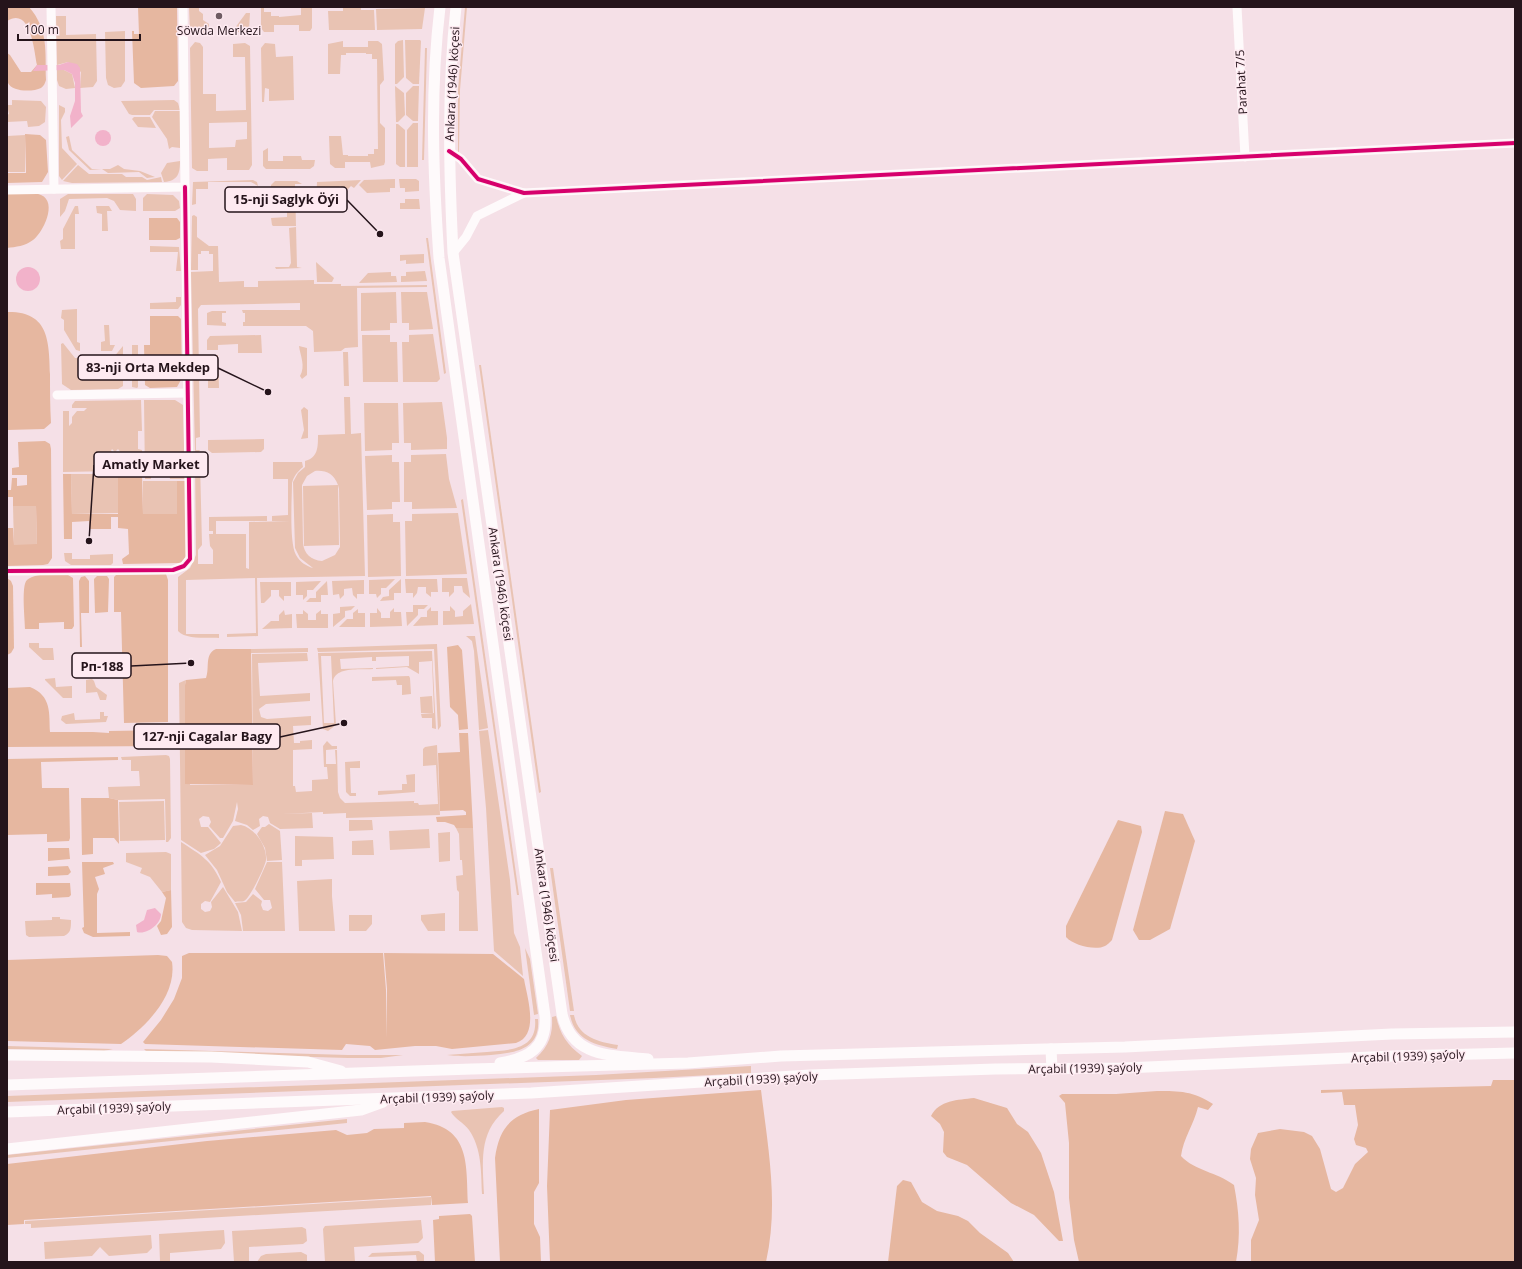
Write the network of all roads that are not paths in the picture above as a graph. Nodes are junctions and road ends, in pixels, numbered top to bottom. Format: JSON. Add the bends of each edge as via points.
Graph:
{"nodes":[{"id":1,"x":51,"y":7,"type":"edge"},
{"id":2,"x":183,"y":7,"type":"edge"},
{"id":3,"x":440,"y":7,"type":"edge"},
{"id":4,"x":456,"y":7,"type":"edge"},
{"id":5,"x":1237,"y":7,"type":"edge"},
{"id":6,"x":1515,"y":143,"type":"edge"},
{"id":7,"x":449,"y":151,"type":"junction"},
{"id":8,"x":1245,"y":157,"type":"junction"},
{"id":9,"x":185,"y":187,"type":"junction"},
{"id":10,"x":54,"y":189,"type":"junction"},
{"id":11,"x":7,"y":190,"type":"edge"},
{"id":12,"x":524,"y":193,"type":"junction"},
{"id":13,"x":453,"y":253,"type":"junction"},
{"id":14,"x":187,"y":393,"type":"junction"},
{"id":15,"x":57,"y":395,"type":"dead end"},
{"id":16,"x":7,"y":571,"type":"edge"},
{"id":17,"x":1515,"y":1032,"type":"edge"},
{"id":18,"x":1051,"y":1049,"type":"junction"},
{"id":19,"x":996,"y":1050,"type":"junction"},
{"id":20,"x":1515,"y":1053,"type":"edge"},
{"id":21,"x":7,"y":1055,"type":"edge"},
{"id":22,"x":688,"y":1063,"type":"junction"},
{"id":23,"x":472,"y":1069,"type":"junction"},
{"id":24,"x":996,"y":1069,"type":"junction"},
{"id":25,"x":1052,"y":1069,"type":"junction"},
{"id":26,"x":351,"y":1074,"type":"junction"},
{"id":27,"x":7,"y":1085,"type":"edge"},
{"id":28,"x":392,"y":1099,"type":"junction"},
{"id":29,"x":7,"y":1112,"type":"edge"},
{"id":30,"x":7,"y":1149,"type":"edge"}],
"edges":[{"from":1,"to":10,"type":"street"},
{"from":2,"to":9,"type":"street"},
{"from":3,"to":23,"type":"main road","name":"Ankara (1946) köçesi","via":[[432,133],[439,258],[546,1023],[540,1042],[533,1052],[510,1061]]},
{"from":4,"to":7,"type":"main road","name":"Ankara (1946) köçesi","via":[[449,96]]},
{"from":5,"to":8,"type":"street","name":"Parahat 7/5"},
{"from":6,"to":8,"type":"street"},
{"from":7,"to":12,"type":"street","via":[[461,159],[478,179]]},
{"from":7,"to":13,"type":"main road","name":"Ankara (1946) köçesi"},
{"from":8,"to":12,"type":"street"},
{"from":9,"to":10,"type":"street"},
{"from":9,"to":14,"type":"street"},
{"from":10,"to":11,"type":"street"},
{"from":12,"to":13,"type":"street","via":[[477,216],[466,237]]},
{"from":13,"to":22,"type":"main road","name":"Ankara (1946) köçesi","via":[[564,1021],[573,1039],[592,1051]]},
{"from":14,"to":15,"type":"street"},
{"from":14,"to":16,"type":"street","via":[[190,555],[188,563],[173,570]]},
{"from":17,"to":18,"type":"main road","name":"Arçabil (1939) şaýoly","via":[[1392,1034],[1212,1044]]},
{"from":18,"to":19,"type":"main road","name":"Arçabil (1939) şaýoly"},
{"from":18,"to":25,"type":"main road"},
{"from":19,"to":22,"type":"main road","name":"Arçabil (1939) şaýoly","via":[[781,1056]]},
{"from":19,"to":24,"type":"main road"},
{"from":20,"to":25,"type":"main road","name":"Arçabil (1939) şaýoly"},
{"from":21,"to":26,"type":"main road","via":[[211,1057],[308,1062]]},
{"from":22,"to":23,"type":"main road","name":"Arçabil (1939) şaýoly"},
{"from":23,"to":26,"type":"main road","name":"Arçabil (1939) şaýoly"},
{"from":24,"to":25,"type":"main road","name":"Arçabil (1939) şaýoly"},
{"from":24,"to":28,"type":"main road","name":"Arçabil (1939) şaýoly","via":[[810,1076]]},
{"from":26,"to":27,"type":"main road","name":"Arçabil (1939) şaýoly"},
{"from":28,"to":29,"type":"main road","name":"Arçabil (1939) şaýoly"},
{"from":28,"to":30,"type":"main road","via":[[361,1110]]}]}
